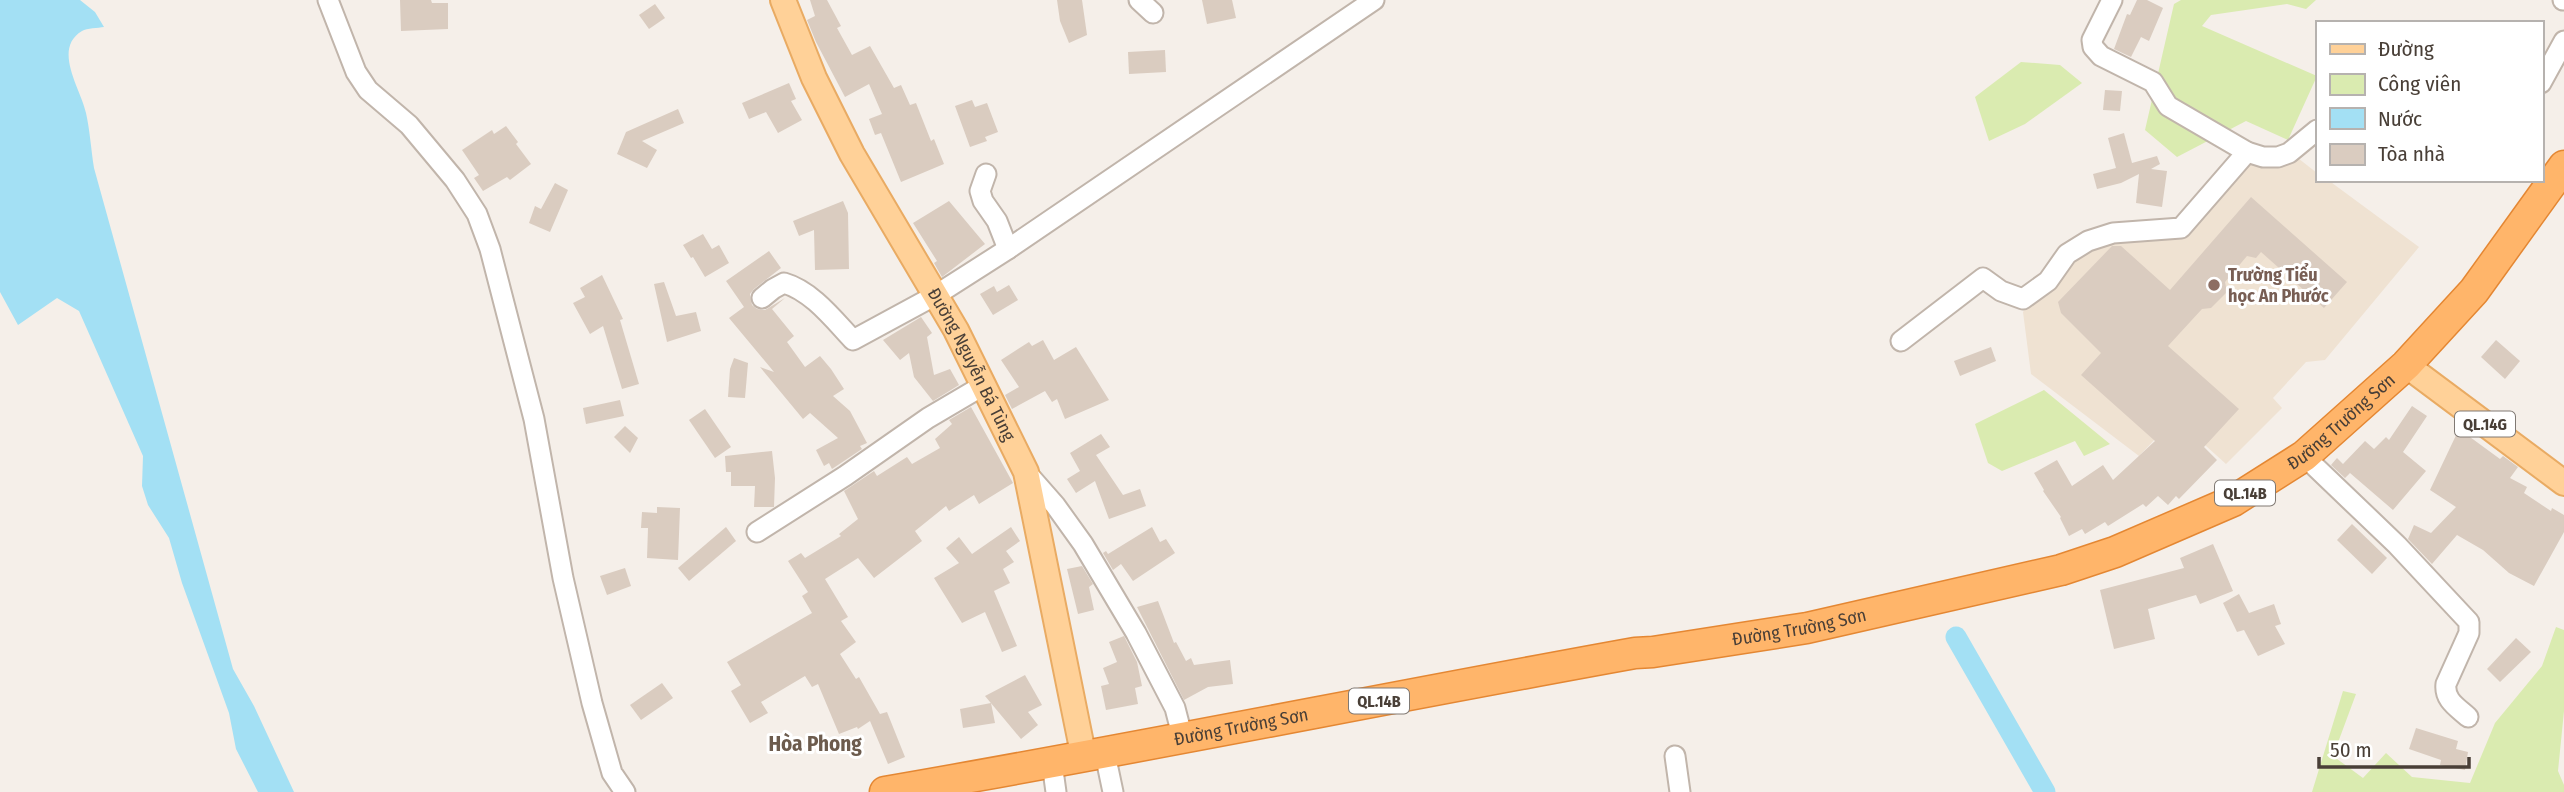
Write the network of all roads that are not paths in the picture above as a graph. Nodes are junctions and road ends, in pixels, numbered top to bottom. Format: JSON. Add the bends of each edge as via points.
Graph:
{"nodes":[{"id":1,"x":328,"y":0,"type":"edge"},
{"id":2,"x":783,"y":0,"type":"edge"},
{"id":3,"x":1374,"y":0,"type":"edge"},
{"id":4,"x":2112,"y":0,"type":"edge"},
{"id":5,"x":2564,"y":41,"type":"edge"},
{"id":6,"x":2543,"y":79,"type":"edge"},
{"id":7,"x":2316,"y":131,"type":"edge"},
{"id":8,"x":2247,"y":152,"type":"junction"},
{"id":9,"x":986,"y":174,"type":"dead end"},
{"id":10,"x":2553,"y":175,"type":"edge"},
{"id":11,"x":1008,"y":249,"type":"junction"},
{"id":12,"x":936,"y":295,"type":"junction"},
{"id":13,"x":762,"y":298,"type":"dead end"},
{"id":14,"x":1901,"y":341,"type":"dead end"},
{"id":15,"x":2406,"y":365,"type":"junction"},
{"id":16,"x":984,"y":385,"type":"junction"},
{"id":17,"x":2304,"y":456,"type":"junction"},
{"id":18,"x":1026,"y":472,"type":"junction"},
{"id":19,"x":2564,"y":483,"type":"edge"},
{"id":20,"x":757,"y":532,"type":"dead end"},
{"id":21,"x":2468,"y":716,"type":"dead end"},
{"id":22,"x":1183,"y":739,"type":"junction"},
{"id":23,"x":1094,"y":756,"type":"junction"},
{"id":24,"x":1675,"y":756,"type":"dead end"},
{"id":25,"x":1054,"y":778,"type":"edge"},
{"id":26,"x":625,"y":792,"type":"edge"},
{"id":27,"x":885,"y":792,"type":"edge"},
{"id":28,"x":1112,"y":792,"type":"edge"},
{"id":29,"x":1680,"y":792,"type":"edge"}],
"edges":[{"from":1,"to":26,"type":"street","via":[[356,72],[369,90],[409,125],[477,214],[534,419],[563,578],[593,703],[612,774]]},
{"from":2,"to":12,"type":"main road","name":"Đường Nguyễn Bá Tùng","via":[[814,78],[852,154]]},
{"from":3,"to":11,"type":"street"},
{"from":4,"to":8,"type":"street","via":[[2092,40],[2093,47],[2101,56],[2152,82],[2168,106]]},
{"from":5,"to":6,"type":"street"},
{"from":7,"to":8,"type":"street","via":[[2278,157]]},
{"from":8,"to":14,"type":"street","via":[[2181,228],[2113,233],[2088,241],[2067,254],[2048,281],[2023,299],[1983,278]]},
{"from":9,"to":11,"type":"street","via":[[983,201]]},
{"from":10,"to":15,"type":"highway","name":"Đường Trường Sơn","number":"QL.14B","via":[[2474,291]]},
{"from":11,"to":12,"type":"street"},
{"from":12,"to":13,"type":"street","via":[[853,340],[818,303],[790,285],[784,283]]},
{"from":12,"to":16,"type":"main road","name":"Đường Nguyễn Bá Tùng"},
{"from":15,"to":17,"type":"highway","name":"Đường Trường Sơn","number":"QL.14B"},
{"from":15,"to":19,"type":"main road","number":"QL.14G"},
{"from":16,"to":18,"type":"main road","name":"Đường Nguyễn Bá Tùng"},
{"from":16,"to":20,"type":"street"},
{"from":17,"to":21,"type":"street","via":[[2469,622],[2469,633],[2445,691]]},
{"from":17,"to":22,"type":"highway","name":"Đường Trường Sơn","number":"QL.14B","via":[[2233,501],[2115,552],[1995,587],[1807,628],[1635,653]]},
{"from":18,"to":22,"type":"street","via":[[1083,544],[1136,633],[1175,708]]},
{"from":18,"to":23,"type":"main road","name":"Đường Nguyễn Bá Tùng"},
{"from":22,"to":23,"type":"highway","name":"Đường Trường Sơn","number":"QL.14B"},
{"from":23,"to":25,"type":"highway","name":"Đường Trường Sơn","number":"QL.14B"},
{"from":23,"to":28,"type":"street"},
{"from":24,"to":29,"type":"street"},
{"from":25,"to":27,"type":"highway","name":"Đường Trường Sơn","number":"QL.14B"}]}
